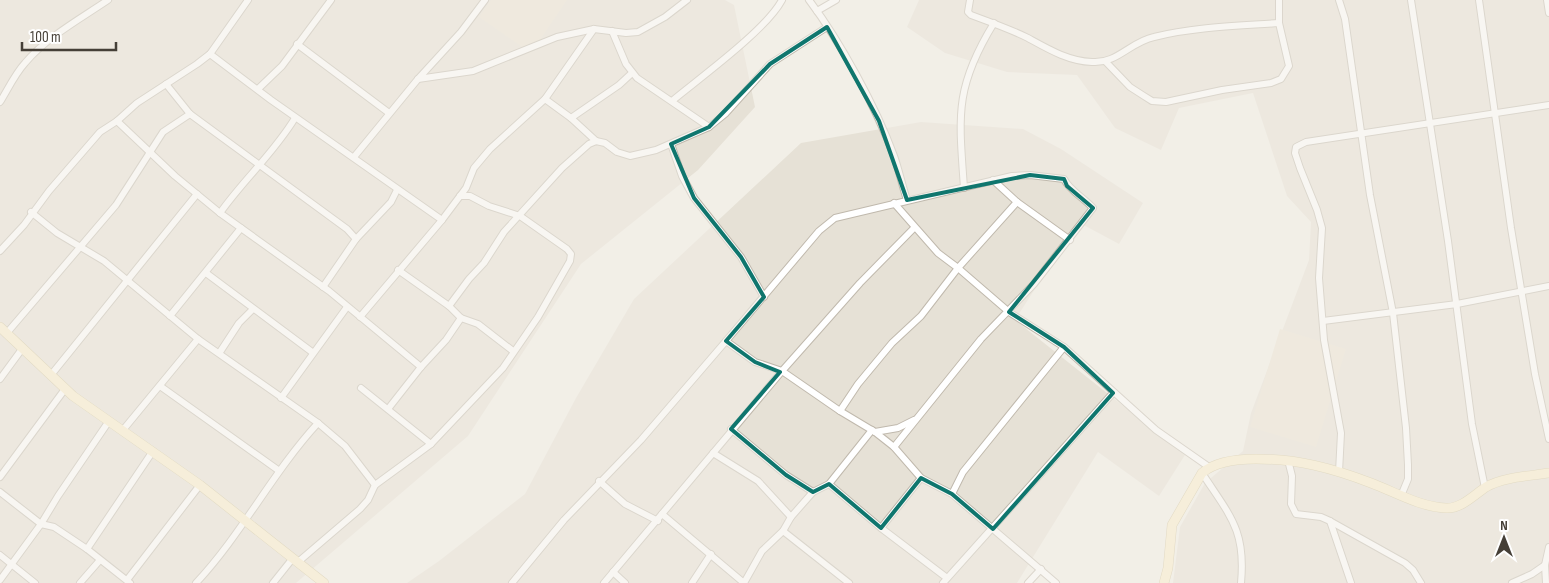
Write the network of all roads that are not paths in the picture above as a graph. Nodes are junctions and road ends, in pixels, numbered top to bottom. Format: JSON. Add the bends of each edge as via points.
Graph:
{"nodes":[{"id":1,"x":108,"y":0,"type":"edge"},
{"id":2,"x":248,"y":0,"type":"edge"},
{"id":3,"x":331,"y":0,"type":"edge"},
{"id":4,"x":485,"y":0,"type":"edge"},
{"id":5,"x":687,"y":0,"type":"edge"},
{"id":6,"x":782,"y":0,"type":"edge"},
{"id":7,"x":809,"y":0,"type":"edge"},
{"id":8,"x":836,"y":0,"type":"edge"},
{"id":9,"x":970,"y":0,"type":"edge"},
{"id":10,"x":1279,"y":0,"type":"edge"},
{"id":11,"x":1339,"y":0,"type":"edge"},
{"id":12,"x":1411,"y":0,"type":"edge"},
{"id":13,"x":1479,"y":0,"type":"edge"},
{"id":14,"x":1547,"y":0,"type":"edge"},
{"id":15,"x":817,"y":11,"type":"junction"},
{"id":16,"x":1549,"y":12,"type":"edge"},
{"id":17,"x":994,"y":23,"type":"junction"},
{"id":18,"x":1279,"y":23,"type":"junction"},
{"id":19,"x":827,"y":27,"type":"junction"},
{"id":20,"x":594,"y":29,"type":"junction"},
{"id":21,"x":612,"y":31,"type":"junction"},
{"id":22,"x":298,"y":44,"type":"junction"},
{"id":23,"x":210,"y":54,"type":"junction"},
{"id":24,"x":1106,"y":62,"type":"junction"},
{"id":25,"x":632,"y":72,"type":"junction"},
{"id":26,"x":418,"y":79,"type":"junction"},
{"id":27,"x":166,"y":84,"type":"junction"},
{"id":28,"x":258,"y":89,"type":"junction"},
{"id":29,"x":545,"y":99,"type":"junction"},
{"id":30,"x":0,"y":102,"type":"edge"},
{"id":31,"x":672,"y":102,"type":"junction"},
{"id":32,"x":1549,"y":105,"type":"edge"},
{"id":33,"x":389,"y":113,"type":"junction"},
{"id":34,"x":190,"y":114,"type":"junction"},
{"id":35,"x":1496,"y":114,"type":"junction"},
{"id":36,"x":295,"y":118,"type":"junction"},
{"id":37,"x":571,"y":118,"type":"junction"},
{"id":38,"x":117,"y":122,"type":"junction"},
{"id":39,"x":1431,"y":123,"type":"junction"},
{"id":40,"x":709,"y":127,"type":"junction"},
{"id":41,"x":1363,"y":135,"type":"junction"},
{"id":42,"x":596,"y":141,"type":"junction"},
{"id":43,"x":671,"y":144,"type":"junction"},
{"id":44,"x":150,"y":154,"type":"junction"},
{"id":45,"x":354,"y":157,"type":"junction"},
{"id":46,"x":259,"y":164,"type":"junction"},
{"id":47,"x":993,"y":180,"type":"junction"},
{"id":48,"x":964,"y":188,"type":"junction"},
{"id":49,"x":397,"y":190,"type":"junction"},
{"id":50,"x":196,"y":194,"type":"junction"},
{"id":51,"x":460,"y":196,"type":"junction"},
{"id":52,"x":906,"y":200,"type":"junction"},
{"id":53,"x":1017,"y":202,"type":"junction"},
{"id":54,"x":894,"y":203,"type":"junction"},
{"id":55,"x":31,"y":212,"type":"junction"},
{"id":56,"x":220,"y":213,"type":"junction"},
{"id":57,"x":520,"y":216,"type":"junction"},
{"id":58,"x":442,"y":220,"type":"junction"},
{"id":59,"x":241,"y":228,"type":"junction"},
{"id":60,"x":914,"y":228,"type":"junction"},
{"id":61,"x":356,"y":239,"type":"junction"},
{"id":62,"x":1070,"y":240,"type":"junction"},
{"id":63,"x":80,"y":248,"type":"junction"},
{"id":64,"x":0,"y":251,"type":"edge"},
{"id":65,"x":958,"y":268,"type":"junction"},
{"id":66,"x":398,"y":270,"type":"junction"},
{"id":67,"x":206,"y":273,"type":"junction"},
{"id":68,"x":128,"y":280,"type":"junction"},
{"id":69,"x":1549,"y":286,"type":"edge"},
{"id":70,"x":323,"y":288,"type":"junction"},
{"id":71,"x":1523,"y":290,"type":"junction"},
{"id":72,"x":764,"y":297,"type":"junction"},
{"id":73,"x":1457,"y":304,"type":"junction"},
{"id":74,"x":450,"y":306,"type":"junction"},
{"id":75,"x":347,"y":307,"type":"junction"},
{"id":76,"x":253,"y":310,"type":"junction"},
{"id":77,"x":1009,"y":312,"type":"junction"},
{"id":78,"x":1393,"y":312,"type":"junction"},
{"id":79,"x":170,"y":316,"type":"junction"},
{"id":80,"x":360,"y":317,"type":"junction"},
{"id":81,"x":461,"y":318,"type":"junction"},
{"id":82,"x":1323,"y":322,"type":"junction"},
{"id":83,"x":3,"y":330,"type":"edge"},
{"id":84,"x":198,"y":339,"type":"junction"},
{"id":85,"x":726,"y":341,"type":"junction"},
{"id":86,"x":1064,"y":347,"type":"junction"},
{"id":87,"x":22,"y":349,"type":"junction"},
{"id":88,"x":514,"y":351,"type":"junction"},
{"id":89,"x":220,"y":352,"type":"junction"},
{"id":90,"x":312,"y":352,"type":"junction"},
{"id":91,"x":421,"y":367,"type":"junction"},
{"id":92,"x":782,"y":370,"type":"junction"},
{"id":93,"x":50,"y":375,"type":"junction"},
{"id":94,"x":0,"y":379,"type":"edge"},
{"id":95,"x":160,"y":386,"type":"junction"},
{"id":96,"x":362,"y":388,"type":"dead end"},
{"id":97,"x":65,"y":389,"type":"junction"},
{"id":98,"x":1113,"y":393,"type":"junction"},
{"id":99,"x":281,"y":398,"type":"junction"},
{"id":100,"x":388,"y":409,"type":"junction"},
{"id":101,"x":840,"y":412,"type":"junction"},
{"id":102,"x":920,"y":414,"type":"junction"},
{"id":103,"x":109,"y":421,"type":"junction"},
{"id":104,"x":318,"y":423,"type":"junction"},
{"id":105,"x":731,"y":429,"type":"junction"},
{"id":106,"x":123,"y":430,"type":"junction"},
{"id":107,"x":873,"y":431,"type":"junction"},
{"id":108,"x":1549,"y":439,"type":"edge"},
{"id":109,"x":431,"y":444,"type":"junction"},
{"id":110,"x":894,"y":447,"type":"junction"},
{"id":111,"x":154,"y":451,"type":"junction"},
{"id":112,"x":713,"y":453,"type":"junction"},
{"id":113,"x":1288,"y":460,"type":"junction"},
{"id":114,"x":278,"y":470,"type":"junction"},
{"id":115,"x":1206,"y":470,"type":"junction"},
{"id":116,"x":1339,"y":472,"type":"junction"},
{"id":117,"x":1548,"y":474,"type":"edge"},
{"id":118,"x":0,"y":477,"type":"edge"},
{"id":119,"x":921,"y":478,"type":"junction"},
{"id":120,"x":599,"y":481,"type":"junction"},
{"id":121,"x":829,"y":484,"type":"junction"},
{"id":122,"x":200,"y":485,"type":"junction"},
{"id":123,"x":375,"y":485,"type":"junction"},
{"id":124,"x":1485,"y":488,"type":"junction"},
{"id":125,"x":0,"y":492,"type":"edge"},
{"id":126,"x":813,"y":492,"type":"junction"},
{"id":127,"x":952,"y":494,"type":"junction"},
{"id":128,"x":1401,"y":496,"type":"junction"},
{"id":129,"x":662,"y":514,"type":"junction"},
{"id":130,"x":790,"y":517,"type":"junction"},
{"id":131,"x":245,"y":520,"type":"junction"},
{"id":132,"x":658,"y":520,"type":"junction"},
{"id":133,"x":1330,"y":520,"type":"junction"},
{"id":134,"x":41,"y":524,"type":"junction"},
{"id":135,"x":881,"y":528,"type":"junction"},
{"id":136,"x":993,"y":528,"type":"junction"},
{"id":137,"x":783,"y":531,"type":"junction"},
{"id":138,"x":1549,"y":547,"type":"edge"},
{"id":139,"x":87,"y":549,"type":"junction"},
{"id":140,"x":711,"y":554,"type":"junction"},
{"id":141,"x":0,"y":555,"type":"edge"},
{"id":142,"x":100,"y":560,"type":"junction"},
{"id":143,"x":295,"y":560,"type":"junction"},
{"id":144,"x":10,"y":563,"type":"junction"},
{"id":145,"x":1545,"y":565,"type":"junction"},
{"id":146,"x":1041,"y":569,"type":"junction"},
{"id":147,"x":613,"y":572,"type":"junction"},
{"id":148,"x":0,"y":580,"type":"edge"},
{"id":149,"x":945,"y":580,"type":"edge"},
{"id":150,"x":129,"y":582,"type":"edge"},
{"id":151,"x":35,"y":583,"type":"edge"},
{"id":152,"x":80,"y":583,"type":"edge"},
{"id":153,"x":196,"y":583,"type":"edge"},
{"id":154,"x":272,"y":583,"type":"edge"},
{"id":155,"x":324,"y":583,"type":"edge"},
{"id":156,"x":512,"y":583,"type":"edge"},
{"id":157,"x":604,"y":583,"type":"edge"},
{"id":158,"x":625,"y":583,"type":"edge"},
{"id":159,"x":692,"y":583,"type":"edge"},
{"id":160,"x":744,"y":583,"type":"edge"},
{"id":161,"x":849,"y":583,"type":"edge"},
{"id":162,"x":1028,"y":583,"type":"edge"},
{"id":163,"x":1056,"y":583,"type":"edge"},
{"id":164,"x":1164,"y":583,"type":"edge"},
{"id":165,"x":1241,"y":583,"type":"edge"},
{"id":166,"x":1351,"y":583,"type":"edge"},
{"id":167,"x":1421,"y":583,"type":"edge"},
{"id":168,"x":1512,"y":583,"type":"edge"},
{"id":169,"x":1546,"y":583,"type":"edge"}],
"edges":[{"from":1,"to":30,"type":"street","via":[[32,55]]},
{"from":2,"to":23,"type":"street"},
{"from":3,"to":22,"type":"street"},
{"from":4,"to":26,"type":"street"},
{"from":5,"to":21,"type":"street","via":[[638,32]]},
{"from":6,"to":31,"type":"street","via":[[749,36]]},
{"from":7,"to":15,"type":"street"},
{"from":8,"to":15,"type":"street"},
{"from":9,"to":17,"type":"street","via":[[968,12],[971,15]]},
{"from":10,"to":18,"type":"street"},
{"from":11,"to":41,"type":"street","via":[[1345,19]]},
{"from":12,"to":39,"type":"street"},
{"from":13,"to":35,"type":"street"},
{"from":14,"to":16,"type":"street"},
{"from":15,"to":19,"type":"street"},
{"from":17,"to":24,"type":"street","via":[[1063,56]]},
{"from":17,"to":48,"type":"street","via":[[972,63],[961,100],[959,120]]},
{"from":18,"to":24,"type":"street","via":[[1151,37]]},
{"from":18,"to":24,"type":"street","via":[[1289,66],[1281,80],[1272,83],[1166,102],[1152,101],[1130,87]]},
{"from":19,"to":40,"type":"street","via":[[770,64]]},
{"from":19,"to":52,"type":"street","via":[[879,121],[894,156]]},
{"from":20,"to":21,"type":"street"},
{"from":20,"to":26,"type":"street","via":[[557,37],[473,71]]},
{"from":20,"to":29,"type":"street"},
{"from":21,"to":25,"type":"street"},
{"from":22,"to":28,"type":"street","via":[[282,66]]},
{"from":22,"to":33,"type":"street"},
{"from":23,"to":27,"type":"street"},
{"from":23,"to":28,"type":"street"},
{"from":25,"to":31,"type":"street"},
{"from":25,"to":37,"type":"street","via":[[619,85]]},
{"from":26,"to":33,"type":"street"},
{"from":27,"to":34,"type":"street"},
{"from":27,"to":38,"type":"street","via":[[137,103]]},
{"from":28,"to":36,"type":"street"},
{"from":29,"to":37,"type":"street"},
{"from":29,"to":51,"type":"street","via":[[490,149],[474,168]]},
{"from":31,"to":40,"type":"street"},
{"from":32,"to":35,"type":"street"},
{"from":33,"to":45,"type":"street"},
{"from":34,"to":44,"type":"street","via":[[163,132]]},
{"from":34,"to":46,"type":"street"},
{"from":35,"to":39,"type":"street"},
{"from":35,"to":71,"type":"street"},
{"from":36,"to":45,"type":"street"},
{"from":36,"to":46,"type":"street","via":[[269,156]]},
{"from":37,"to":42,"type":"street"},
{"from":38,"to":44,"type":"street"},
{"from":38,"to":55,"type":"street","via":[[100,132]]},
{"from":39,"to":41,"type":"street"},
{"from":39,"to":73,"type":"street"},
{"from":40,"to":43,"type":"street"},
{"from":41,"to":78,"type":"street","via":[[1370,195]]},
{"from":41,"to":82,"type":"street","via":[[1306,142],[1295,150],[1322,228],[1319,278]]},
{"from":42,"to":43,"type":"street","via":[[630,156]]},
{"from":42,"to":57,"type":"street","via":[[562,168]]},
{"from":43,"to":72,"type":"street","via":[[694,198],[741,256]]},
{"from":44,"to":50,"type":"street"},
{"from":44,"to":63,"type":"street","via":[[116,206]]},
{"from":45,"to":49,"type":"street"},
{"from":46,"to":56,"type":"street"},
{"from":46,"to":61,"type":"street"},
{"from":47,"to":48,"type":"street"},
{"from":47,"to":53,"type":"street"},
{"from":47,"to":62,"type":"street","via":[[1030,175],[1064,179],[1067,186],[1093,208]]},
{"from":48,"to":52,"type":"street"},
{"from":49,"to":58,"type":"street"},
{"from":49,"to":61,"type":"street","via":[[391,202]]},
{"from":50,"to":56,"type":"street"},
{"from":50,"to":68,"type":"street"},
{"from":51,"to":57,"type":"street","via":[[470,196]]},
{"from":51,"to":58,"type":"street"},
{"from":52,"to":54,"type":"street"},
{"from":53,"to":62,"type":"street"},
{"from":53,"to":65,"type":"street"},
{"from":54,"to":60,"type":"street"},
{"from":54,"to":72,"type":"street","via":[[835,218],[818,231]]},
{"from":55,"to":63,"type":"street"},
{"from":55,"to":64,"type":"street","via":[[24,225]]},
{"from":56,"to":59,"type":"street"},
{"from":57,"to":74,"type":"street","via":[[504,232]]},
{"from":57,"to":88,"type":"street","via":[[567,249],[571,258],[538,317]]},
{"from":58,"to":66,"type":"street"},
{"from":59,"to":67,"type":"street"},
{"from":59,"to":70,"type":"street"},
{"from":60,"to":65,"type":"street"},
{"from":60,"to":92,"type":"street"},
{"from":61,"to":70,"type":"street"},
{"from":62,"to":77,"type":"street"},
{"from":63,"to":68,"type":"street","via":[[104,260]]},
{"from":63,"to":83,"type":"street"},
{"from":65,"to":77,"type":"street"},
{"from":65,"to":101,"type":"street","via":[[921,316],[892,343],[858,384]]},
{"from":66,"to":74,"type":"street"},
{"from":66,"to":80,"type":"street"},
{"from":67,"to":76,"type":"street"},
{"from":67,"to":79,"type":"street"},
{"from":68,"to":79,"type":"street"},
{"from":68,"to":93,"type":"street"},
{"from":69,"to":71,"type":"street"},
{"from":70,"to":75,"type":"street"},
{"from":71,"to":73,"type":"street"},
{"from":71,"to":108,"type":"street","via":[[1535,374]]},
{"from":72,"to":85,"type":"street"},
{"from":73,"to":78,"type":"street"},
{"from":73,"to":124,"type":"street","via":[[1472,424]]},
{"from":74,"to":81,"type":"street"},
{"from":75,"to":80,"type":"street"},
{"from":75,"to":90,"type":"street"},
{"from":76,"to":89,"type":"street","via":[[239,323]]},
{"from":76,"to":90,"type":"street"},
{"from":77,"to":86,"type":"street"},
{"from":77,"to":102,"type":"street","via":[[981,339]]},
{"from":78,"to":82,"type":"street"},
{"from":78,"to":128,"type":"street","via":[[1408,465],[1408,480]]},
{"from":79,"to":84,"type":"street"},
{"from":80,"to":91,"type":"street"},
{"from":81,"to":88,"type":"street","via":[[478,324]]},
{"from":81,"to":91,"type":"street"},
{"from":82,"to":116,"type":"street","via":[[1342,434]]},
{"from":83,"to":87,"type":"street"},
{"from":84,"to":89,"type":"street"},
{"from":84,"to":95,"type":"street"},
{"from":85,"to":92,"type":"street","via":[[754,362]]},
{"from":85,"to":120,"type":"street","via":[[640,440]]},
{"from":86,"to":98,"type":"street"},
{"from":86,"to":127,"type":"street","via":[[963,472]]},
{"from":87,"to":93,"type":"street"},
{"from":87,"to":94,"type":"street"},
{"from":88,"to":109,"type":"street","via":[[474,401]]},
{"from":89,"to":99,"type":"street"},
{"from":90,"to":99,"type":"street"},
{"from":91,"to":100,"type":"street"},
{"from":92,"to":101,"type":"street"},
{"from":92,"to":105,"type":"street"},
{"from":93,"to":97,"type":"street"},
{"from":95,"to":106,"type":"street"},
{"from":95,"to":114,"type":"street"},
{"from":96,"to":100,"type":"street"},
{"from":97,"to":103,"type":"street"},
{"from":97,"to":118,"type":"street"},
{"from":98,"to":115,"type":"street"},
{"from":98,"to":136,"type":"street"},
{"from":99,"to":104,"type":"street"},
{"from":100,"to":109,"type":"street"},
{"from":101,"to":107,"type":"street"},
{"from":102,"to":107,"type":"street","via":[[898,428]]},
{"from":102,"to":110,"type":"street"},
{"from":103,"to":106,"type":"street"},
{"from":103,"to":134,"type":"street"},
{"from":104,"to":114,"type":"street"},
{"from":104,"to":123,"type":"street","via":[[345,446]]},
{"from":105,"to":112,"type":"street"},
{"from":105,"to":126,"type":"street","via":[[786,475]]},
{"from":106,"to":111,"type":"street"},
{"from":107,"to":110,"type":"street"},
{"from":107,"to":121,"type":"street"},
{"from":109,"to":123,"type":"street"},
{"from":110,"to":119,"type":"street"},
{"from":111,"to":122,"type":"street"},
{"from":111,"to":139,"type":"street"},
{"from":112,"to":129,"type":"street"},
{"from":112,"to":130,"type":"street","via":[[758,480]]},
{"from":113,"to":115,"type":"street","via":[[1244,459]]},
{"from":113,"to":116,"type":"street"},
{"from":113,"to":133,"type":"street","via":[[1292,476],[1292,510],[1296,514]]},
{"from":114,"to":131,"type":"street"},
{"from":115,"to":164,"type":"street","via":[[1172,525]]},
{"from":115,"to":165,"type":"street","via":[[1240,539],[1243,556]]},
{"from":116,"to":128,"type":"street"},
{"from":117,"to":124,"type":"street"},
{"from":119,"to":127,"type":"street"},
{"from":119,"to":135,"type":"street"},
{"from":120,"to":132,"type":"street","via":[[625,504]]},
{"from":120,"to":156,"type":"street"},
{"from":121,"to":126,"type":"street"},
{"from":121,"to":135,"type":"street"},
{"from":122,"to":131,"type":"street"},
{"from":122,"to":150,"type":"street"},
{"from":123,"to":143,"type":"street","via":[[360,509]]},
{"from":124,"to":128,"type":"street","via":[[1453,508],[1436,507]]},
{"from":125,"to":134,"type":"street"},
{"from":126,"to":130,"type":"street"},
{"from":127,"to":136,"type":"street"},
{"from":129,"to":132,"type":"street"},
{"from":129,"to":140,"type":"street"},
{"from":130,"to":137,"type":"street"},
{"from":131,"to":143,"type":"street"},
{"from":131,"to":153,"type":"street","via":[[216,562]]},
{"from":132,"to":147,"type":"street"},
{"from":133,"to":166,"type":"street"},
{"from":133,"to":167,"type":"street","via":[[1405,563]]},
{"from":134,"to":139,"type":"street","via":[[54,527]]},
{"from":134,"to":144,"type":"street"},
{"from":135,"to":149,"type":"street"},
{"from":136,"to":146,"type":"street"},
{"from":136,"to":149,"type":"street"},
{"from":137,"to":160,"type":"street","via":[[762,551]]},
{"from":137,"to":161,"type":"street"},
{"from":138,"to":145,"type":"street"},
{"from":139,"to":142,"type":"street"},
{"from":140,"to":159,"type":"street"},
{"from":140,"to":160,"type":"street"},
{"from":141,"to":144,"type":"street"},
{"from":142,"to":150,"type":"street"},
{"from":142,"to":152,"type":"street"},
{"from":143,"to":154,"type":"street"},
{"from":143,"to":155,"type":"street"},
{"from":144,"to":148,"type":"street"},
{"from":144,"to":151,"type":"street"},
{"from":145,"to":168,"type":"street"},
{"from":145,"to":169,"type":"street"},
{"from":146,"to":162,"type":"street"},
{"from":146,"to":163,"type":"street"},
{"from":147,"to":157,"type":"street"},
{"from":147,"to":158,"type":"street"}]}
